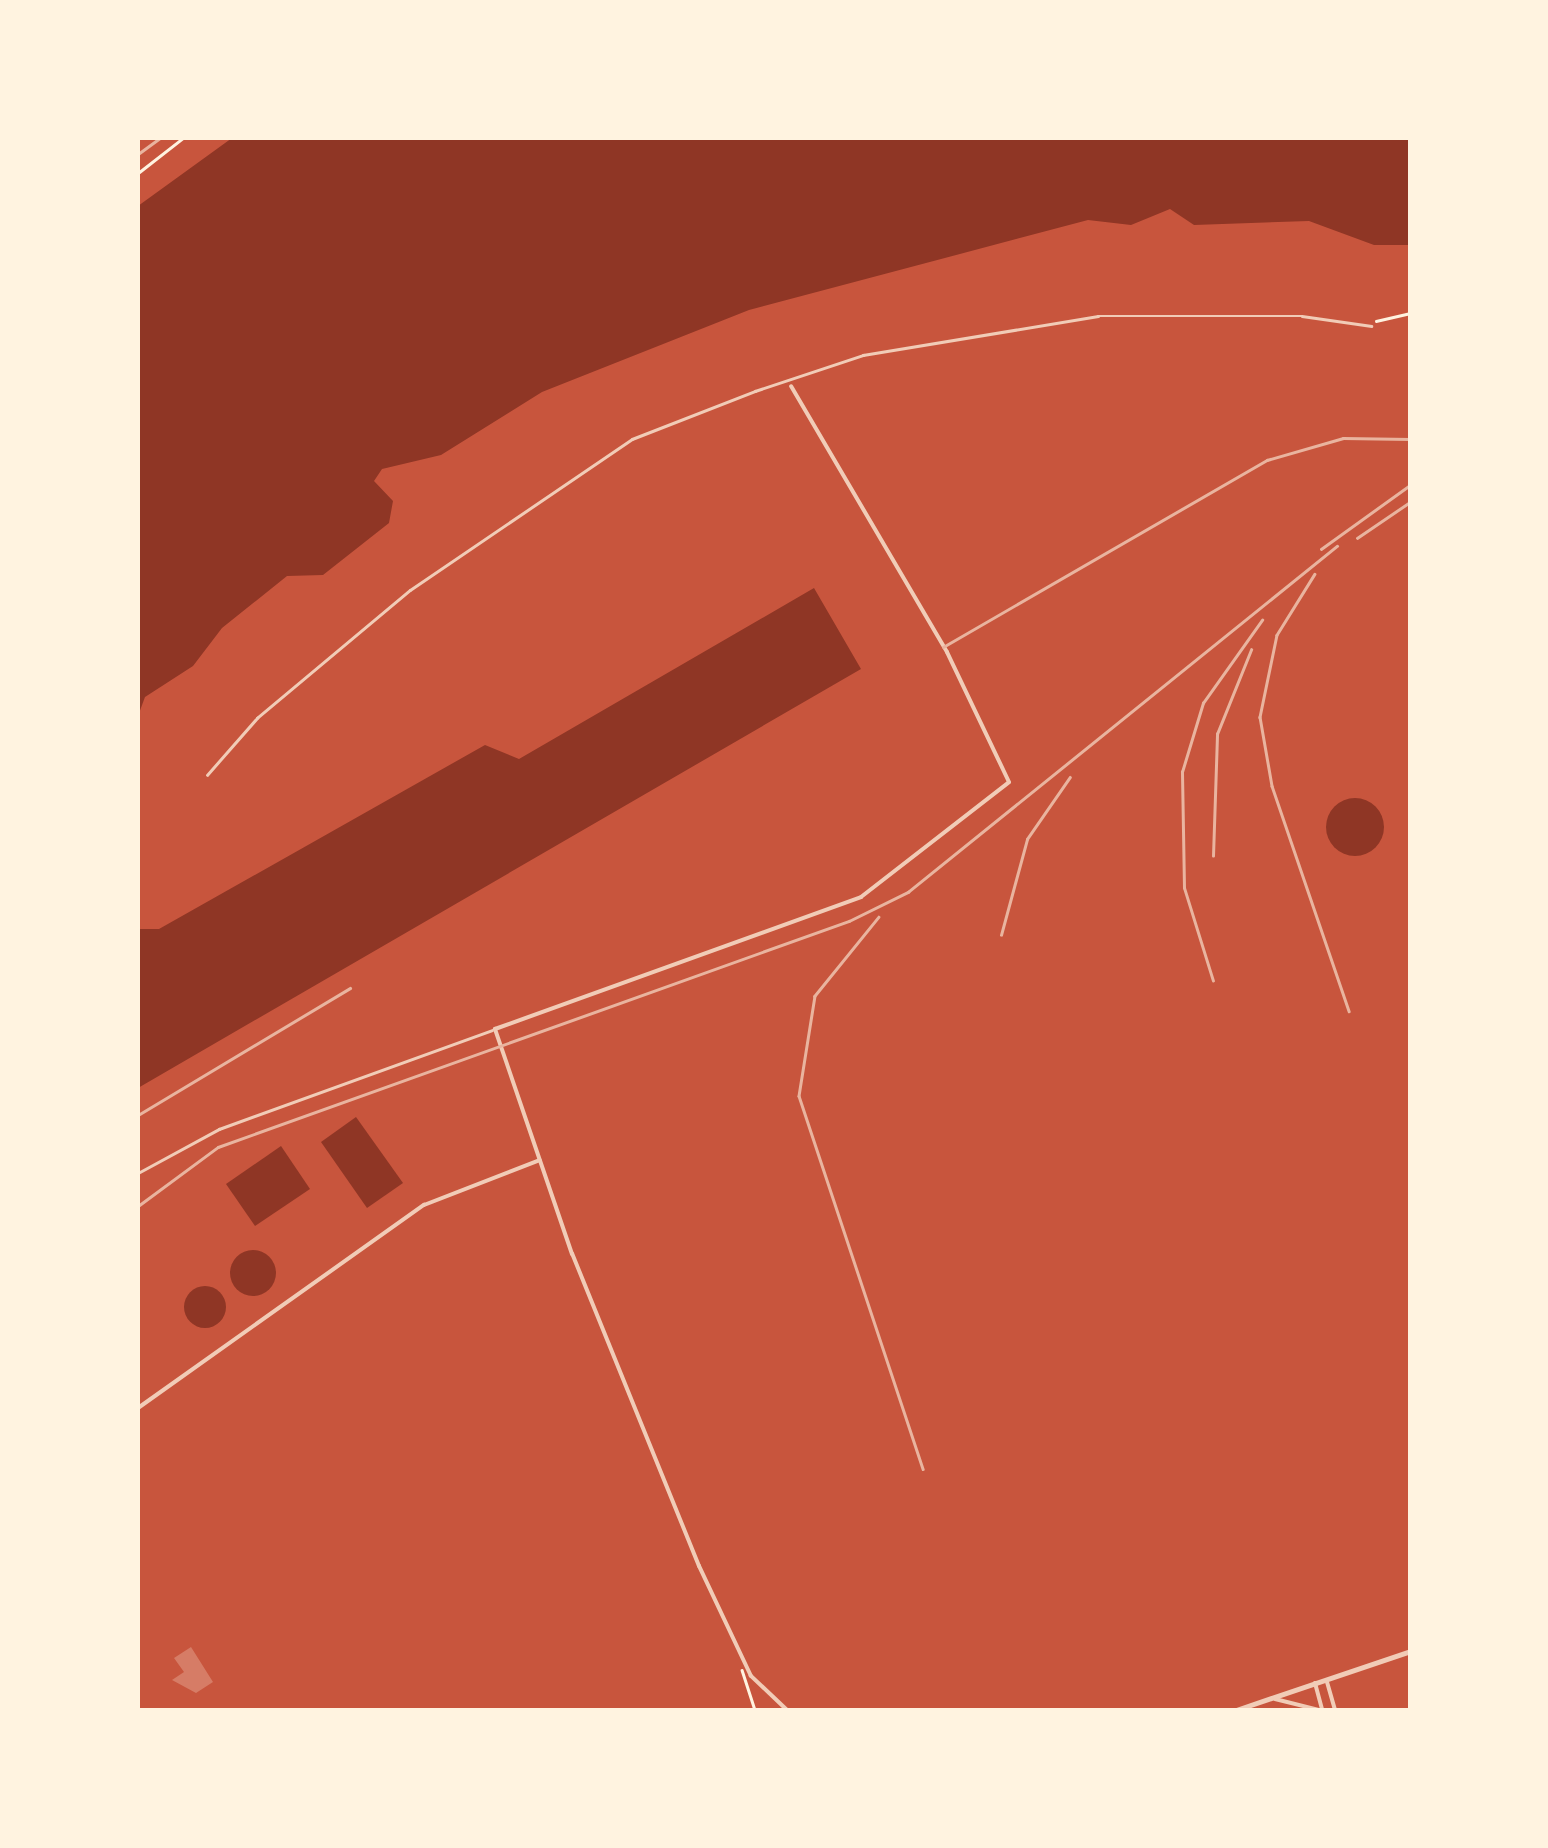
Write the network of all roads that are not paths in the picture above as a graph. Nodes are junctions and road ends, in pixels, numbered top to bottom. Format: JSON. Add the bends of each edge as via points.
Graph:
{"nodes":[{"id":1,"x":1371,"y":326,"type":"road end"},
{"id":2,"x":791,"y":386,"type":"junction"},
{"id":3,"x":207,"y":775,"type":"dead end"},
{"id":4,"x":495,"y":1029,"type":"junction"},
{"id":5,"x":540,"y":1160,"type":"junction"},
{"id":6,"x":138,"y":1173,"type":"edge"},
{"id":7,"x":138,"y":1408,"type":"edge"},
{"id":8,"x":1410,"y":1651,"type":"edge"},
{"id":9,"x":1326,"y":1680,"type":"junction"},
{"id":10,"x":1315,"y":1683,"type":"junction"},
{"id":11,"x":1270,"y":1699,"type":"junction"},
{"id":12,"x":788,"y":1710,"type":"edge"},
{"id":13,"x":1236,"y":1710,"type":"edge"},
{"id":14,"x":1321,"y":1710,"type":"edge"},
{"id":15,"x":1335,"y":1710,"type":"edge"}],
"edges":[{"from":1,"to":2,"type":"lane","via":[[1282,315],[1098,316],[863,355],[798,376]]},
{"from":2,"to":3,"type":"lane","via":[[632,440],[410,590],[270,706]]},
{"from":2,"to":4,"type":"street","via":[[1008,763],[1004,788],[861,898]]},
{"from":4,"to":5,"type":"street"},
{"from":4,"to":6,"type":"lane","via":[[219,1129]]},
{"from":5,"to":7,"type":"street","via":[[424,1205]]},
{"from":5,"to":12,"type":"street","via":[[744,1666]]},
{"from":8,"to":9,"type":"street"},
{"from":9,"to":10,"type":"street"},
{"from":9,"to":15,"type":"street"},
{"from":10,"to":11,"type":"street"},
{"from":10,"to":14,"type":"street"},
{"from":11,"to":13,"type":"street"},
{"from":11,"to":14,"type":"street"}]}
